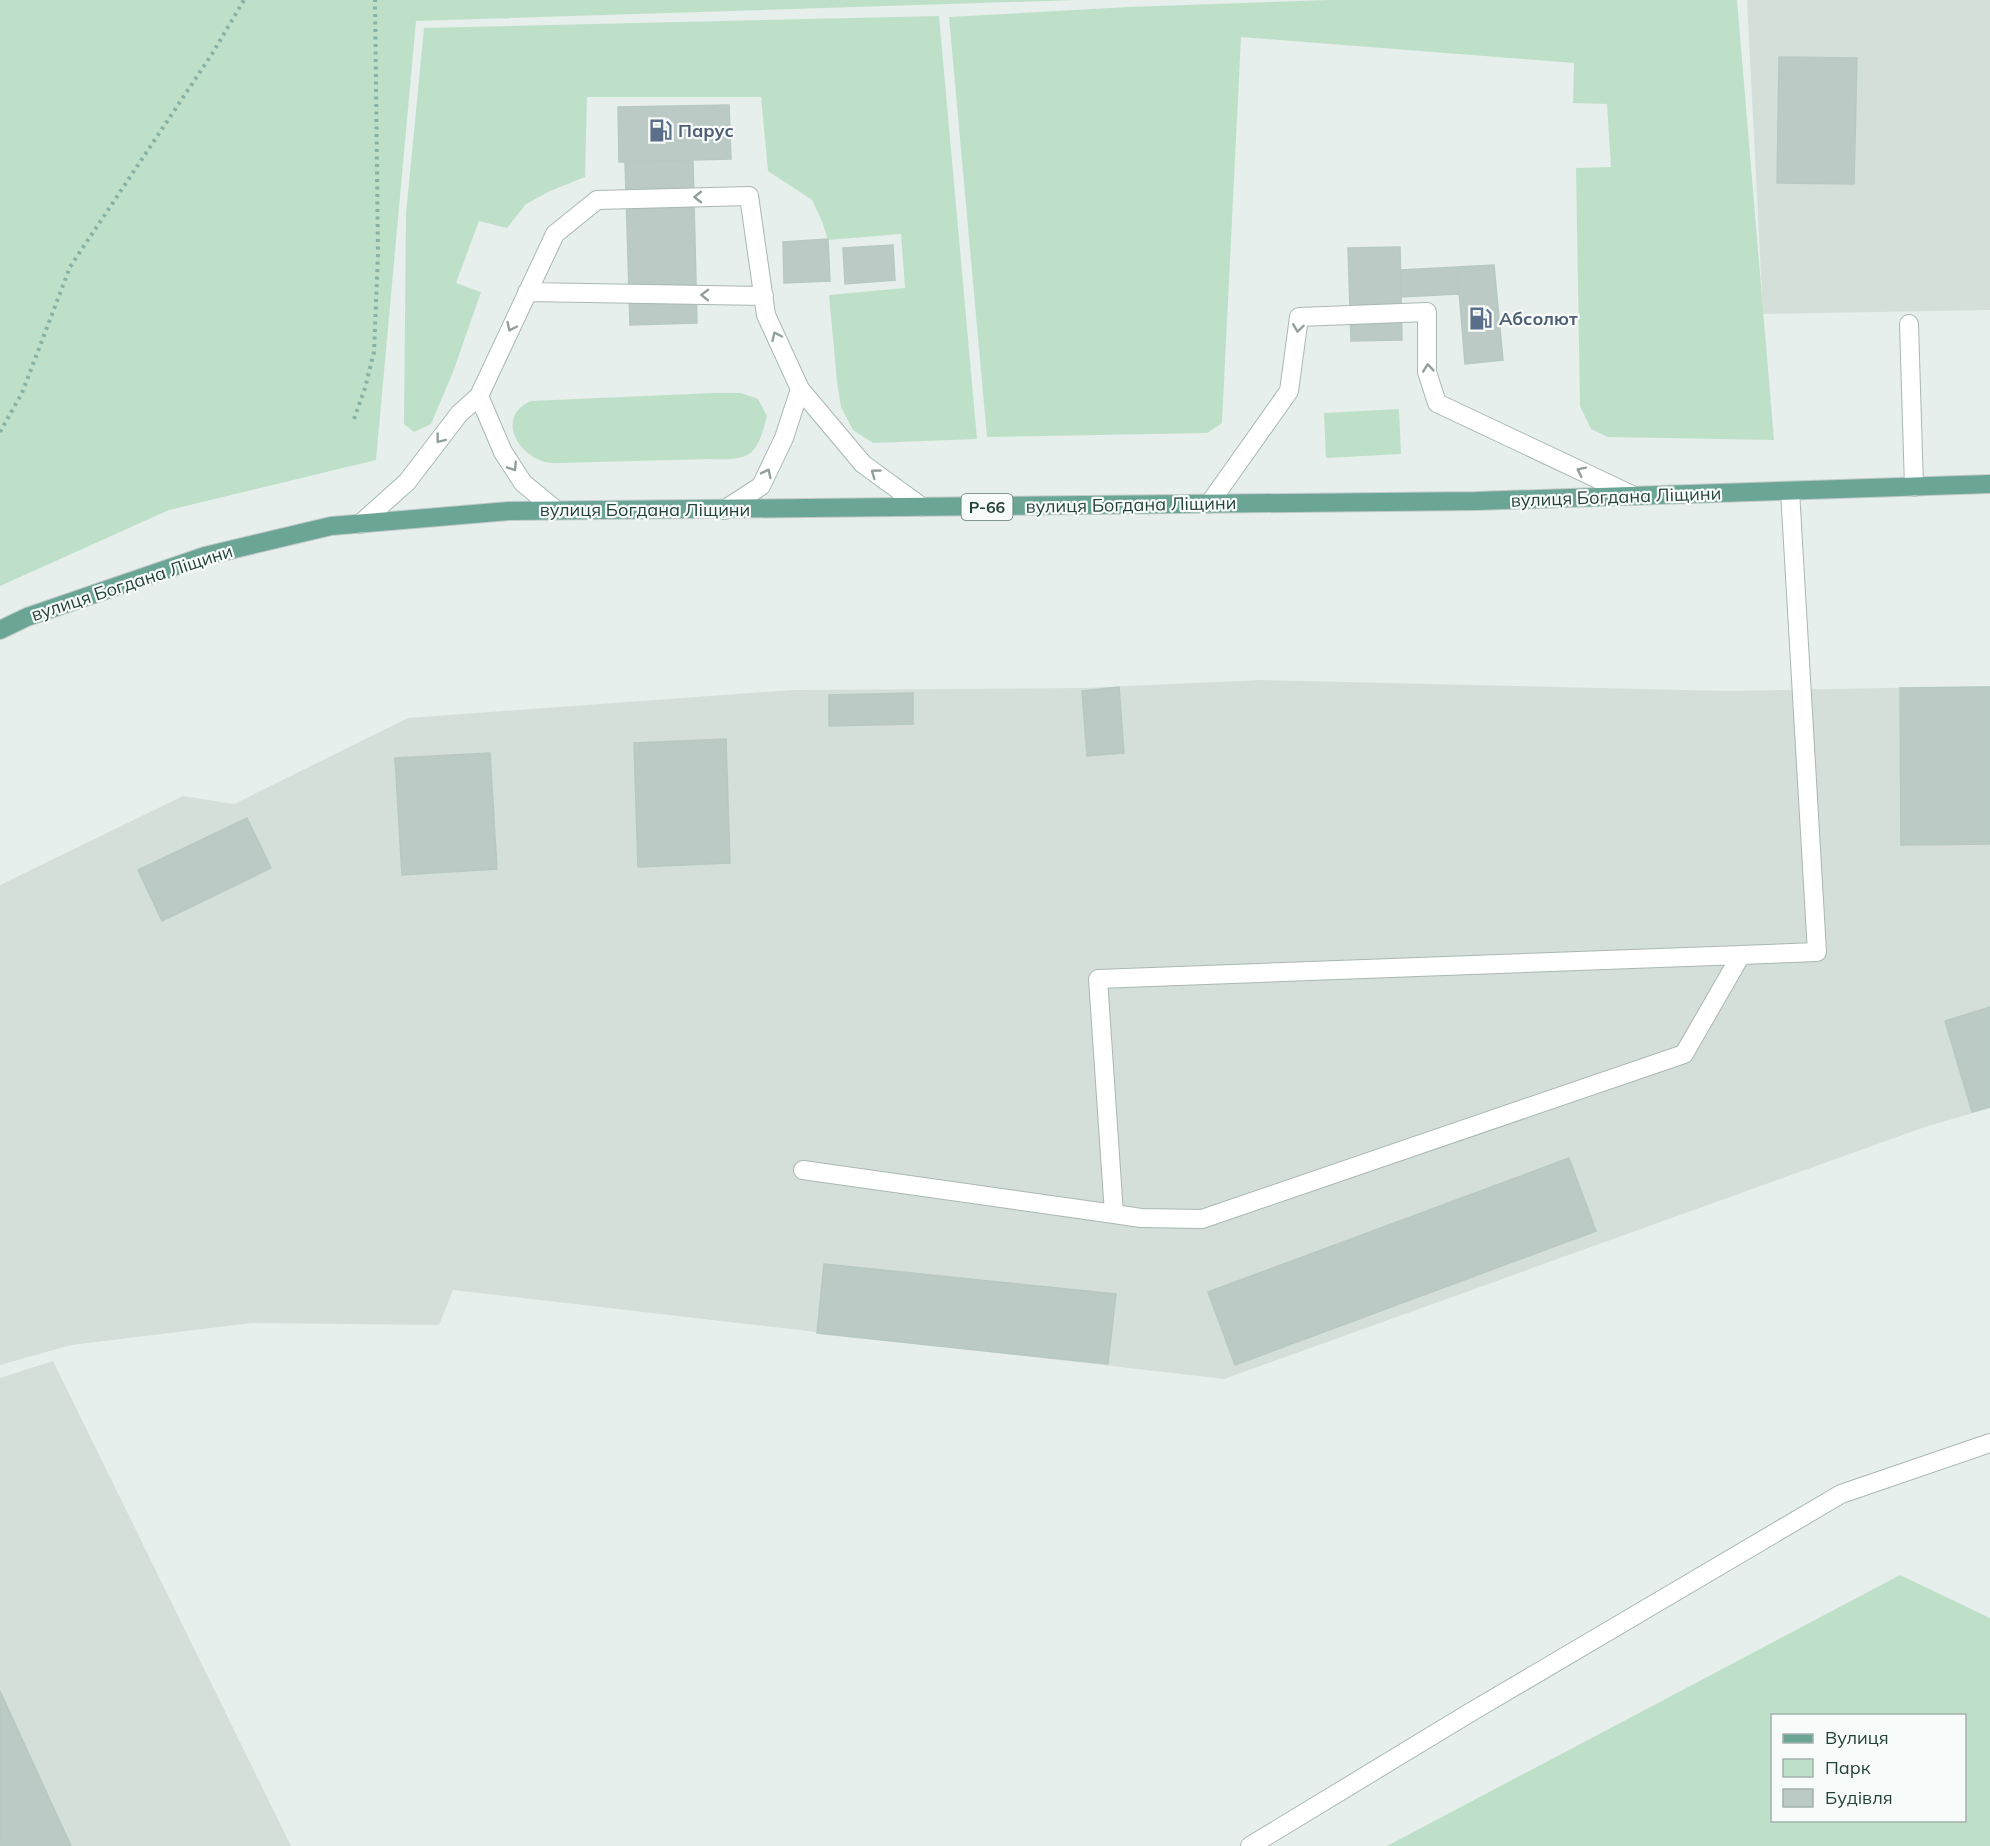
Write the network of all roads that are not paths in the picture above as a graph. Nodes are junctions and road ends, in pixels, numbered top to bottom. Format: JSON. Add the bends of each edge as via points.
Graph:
{"nodes":[{"id":1,"x":527,"y":292,"type":"junction"},
{"id":2,"x":764,"y":296,"type":"junction"},
{"id":3,"x":1909,"y":324,"type":"dead end"},
{"id":4,"x":801,"y":389,"type":"junction"},
{"id":5,"x":479,"y":396,"type":"junction"},
{"id":6,"x":1990,"y":484,"type":"edge"},
{"id":7,"x":1914,"y":487,"type":"junction"},
{"id":8,"x":1790,"y":491,"type":"junction"},
{"id":9,"x":1634,"y":496,"type":"junction"},
{"id":10,"x":1209,"y":504,"type":"junction"},
{"id":11,"x":922,"y":507,"type":"junction"},
{"id":12,"x":556,"y":510,"type":"junction"},
{"id":13,"x":724,"y":510,"type":"junction"},
{"id":14,"x":360,"y":524,"type":"junction"},
{"id":15,"x":0,"y":630,"type":"edge"},
{"id":16,"x":1741,"y":955,"type":"junction"},
{"id":17,"x":803,"y":1170,"type":"dead end"},
{"id":18,"x":1114,"y":1214,"type":"junction"},
{"id":19,"x":1990,"y":1443,"type":"edge"},
{"id":20,"x":1250,"y":1846,"type":"edge"}],
"edges":[{"from":2,"to":1,"type":"lane","one_way":true},
{"from":2,"to":1,"type":"lane","one_way":true,"via":[[750,196],[597,200],[555,234]]},
{"from":1,"to":5,"type":"lane","one_way":true},
{"from":4,"to":2,"type":"lane","one_way":true,"via":[[766,315]]},
{"from":3,"to":7,"type":"lane"},
{"from":11,"to":4,"type":"lane","one_way":true,"via":[[862,464]]},
{"from":13,"to":4,"type":"lane","one_way":true,"via":[[761,486]]},
{"from":5,"to":12,"type":"lane","one_way":true,"via":[[503,452],[523,483]]},
{"from":5,"to":14,"type":"lane","one_way":true,"via":[[459,414],[407,482]]},
{"from":6,"to":7,"type":"main road","name":"вулиця Богдана Ліщини","number":"Р-66"},
{"from":7,"to":8,"type":"main road","name":"вулиця Богдана Ліщини","number":"Р-66"},
{"from":8,"to":9,"type":"main road","name":"вулиця Богдана Ліщини","number":"Р-66"},
{"from":8,"to":16,"type":"lane","via":[[1817,952]]},
{"from":9,"to":10,"type":"main road","name":"вулиця Богдана Ліщини","number":"Р-66"},
{"from":9,"to":10,"type":"lane","one_way":true,"via":[[1437,403],[1428,372],[1427,312],[1299,317],[1289,391]]},
{"from":10,"to":11,"type":"main road","name":"вулиця Богдана Ліщини","number":"Р-66"},
{"from":11,"to":13,"type":"main road","name":"вулиця Богдана Ліщини","number":"Р-66"},
{"from":12,"to":13,"type":"main road","name":"вулиця Богдана Ліщини","number":"Р-66"},
{"from":12,"to":14,"type":"main road","name":"вулиця Богдана Ліщини","number":"Р-66"},
{"from":14,"to":15,"type":"main road","name":"вулиця Богдана Ліщини","number":"Р-66","via":[[332,526],[205,556],[27,617]]},
{"from":16,"to":18,"type":"lane","via":[[1684,1054],[1202,1219]]},
{"from":16,"to":18,"type":"lane","via":[[1098,979]]},
{"from":17,"to":18,"type":"lane"},
{"from":19,"to":20,"type":"lane","via":[[1841,1494]]}]}
